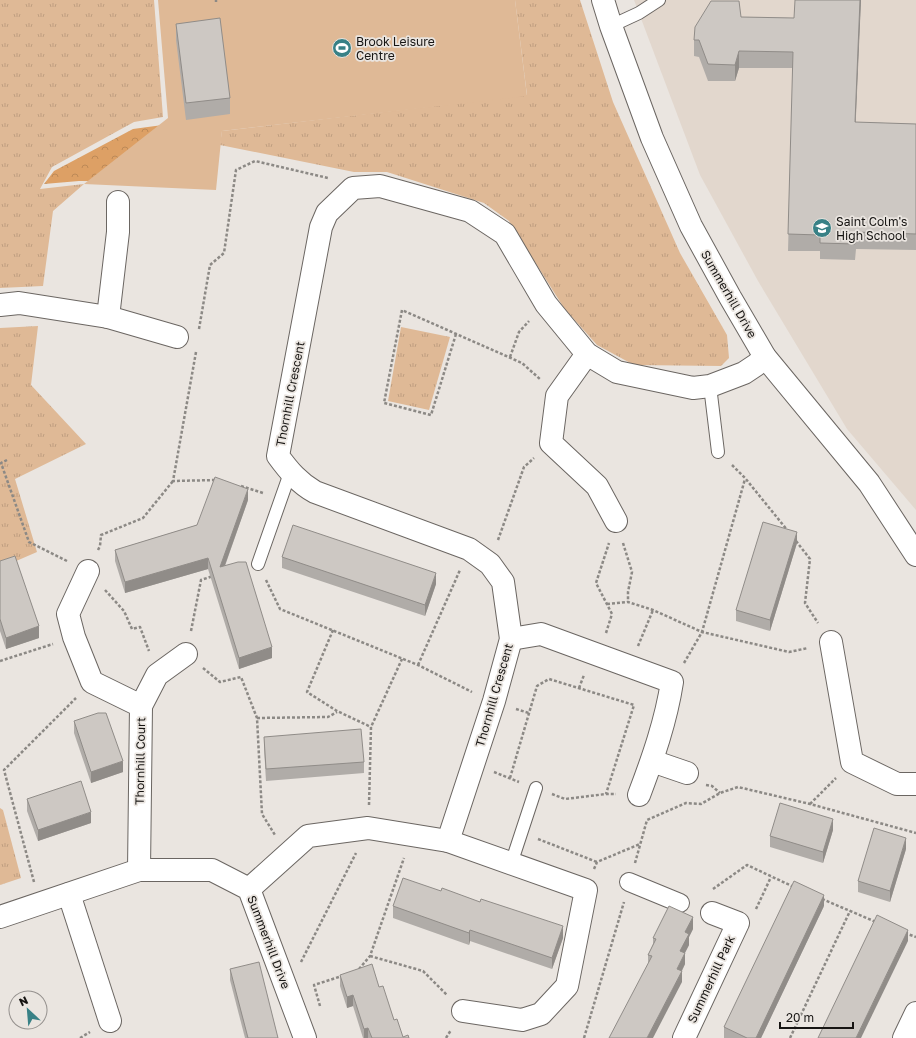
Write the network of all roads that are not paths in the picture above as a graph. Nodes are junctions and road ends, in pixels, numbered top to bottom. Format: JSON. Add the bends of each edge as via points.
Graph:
{"nodes":[{"id":1,"x":603,"y":0,"type":"edge"},
{"id":2,"x":659,"y":0,"type":"edge"},
{"id":3,"x":611,"y":26,"type":"junction"},
{"id":4,"x":118,"y":202,"type":"dead end"},
{"id":5,"x":0,"y":305,"type":"edge"},
{"id":6,"x":108,"y":317,"type":"junction"},
{"id":7,"x":177,"y":338,"type":"dead end"},
{"id":8,"x":587,"y":354,"type":"junction"},
{"id":9,"x":765,"y":357,"type":"junction"},
{"id":10,"x":710,"y":386,"type":"junction"},
{"id":11,"x":718,"y":452,"type":"road end"},
{"id":12,"x":290,"y":473,"type":"junction"},
{"id":13,"x":616,"y":521,"type":"road end"},
{"id":14,"x":916,"y":555,"type":"edge"},
{"id":15,"x":258,"y":564,"type":"road end"},
{"id":16,"x":88,"y":571,"type":"road end"},
{"id":17,"x":511,"y":639,"type":"junction"},
{"id":18,"x":831,"y":642,"type":"road end"},
{"id":19,"x":186,"y":654,"type":"road end"},
{"id":20,"x":141,"y":706,"type":"junction"},
{"id":21,"x":652,"y":761,"type":"junction"},
{"id":22,"x":687,"y":773,"type":"dead end"},
{"id":23,"x":916,"y":784,"type":"edge"},
{"id":24,"x":536,"y":788,"type":"dead end"},
{"id":25,"x":639,"y":795,"type":"dead end"},
{"id":26,"x":448,"y":841,"type":"junction"},
{"id":27,"x":511,"y":864,"type":"junction"},
{"id":28,"x":139,"y":870,"type":"junction"},
{"id":29,"x":630,"y":882,"type":"road end"},
{"id":30,"x":249,"y":889,"type":"junction"},
{"id":31,"x":69,"y":894,"type":"junction"},
{"id":32,"x":680,"y":903,"type":"dead end"},
{"id":33,"x":712,"y":913,"type":"dead end"},
{"id":34,"x":0,"y":917,"type":"edge"},
{"id":35,"x":463,"y":1011,"type":"road end"},
{"id":36,"x":916,"y":1013,"type":"edge"},
{"id":37,"x":110,"y":1021,"type":"dead end"},
{"id":38,"x":305,"y":1038,"type":"edge"},
{"id":39,"x":684,"y":1038,"type":"edge"},
{"id":40,"x":904,"y":1038,"type":"edge"}],
"edges":[{"from":1,"to":3,"type":"street","name":"Summerhill Drive"},
{"from":2,"to":3,"type":"lane","via":[[639,14]]},
{"from":3,"to":9,"type":"street","name":"Summerhill Drive","via":[[652,138],[691,226]]},
{"from":4,"to":6,"type":"street","via":[[118,232]]},
{"from":5,"to":6,"type":"street","via":[[20,303]]},
{"from":6,"to":7,"type":"street"},
{"from":8,"to":10,"type":"street","via":[[617,372],[693,388]]},
{"from":8,"to":12,"type":"street","name":"Thornhill Crescent","via":[[546,304],[505,234],[470,211],[380,186],[353,188],[326,213],[321,227],[278,456]]},
{"from":8,"to":13,"type":"street","via":[[557,396],[551,443],[597,486]]},
{"from":9,"to":10,"type":"street","via":[[744,374]]},
{"from":9,"to":14,"type":"street","name":"Summerhill Drive","via":[[869,483]]},
{"from":10,"to":11,"type":"lane"},
{"from":12,"to":15,"type":"lane"},
{"from":12,"to":17,"type":"street","name":"Thornhill Crescent","via":[[315,492],[469,549],[490,564],[504,582]]},
{"from":16,"to":20,"type":"street","name":"Thornhill Court","via":[[68,614],[74,637],[92,682]]},
{"from":17,"to":21,"type":"street","via":[[541,634],[672,682],[669,704]]},
{"from":17,"to":26,"type":"street","name":"Thornhill Crescent","via":[[494,701]]},
{"from":18,"to":23,"type":"street","via":[[852,762],[897,784]]},
{"from":19,"to":20,"type":"street","via":[[157,674]]},
{"from":20,"to":28,"type":"street","name":"Thornhill Court"},
{"from":21,"to":22,"type":"street"},
{"from":21,"to":25,"type":"street"},
{"from":24,"to":27,"type":"lane"},
{"from":26,"to":27,"type":"street"},
{"from":26,"to":30,"type":"street","via":[[368,828],[308,836]]},
{"from":27,"to":35,"type":"street","via":[[586,890],[567,986],[542,1014],[522,1020]]},
{"from":28,"to":30,"type":"street","name":"Summerhill Drive","via":[[212,870]]},
{"from":28,"to":31,"type":"street","name":"Summerhill Drive"},
{"from":29,"to":32,"type":"street"},
{"from":30,"to":38,"type":"street","name":"Summerhill Drive"},
{"from":31,"to":34,"type":"street","name":"Summerhill Drive"},
{"from":31,"to":37,"type":"street"},
{"from":33,"to":39,"type":"street","name":"Summerhill Park","via":[[738,923]]},
{"from":36,"to":40,"type":"street"}]}
